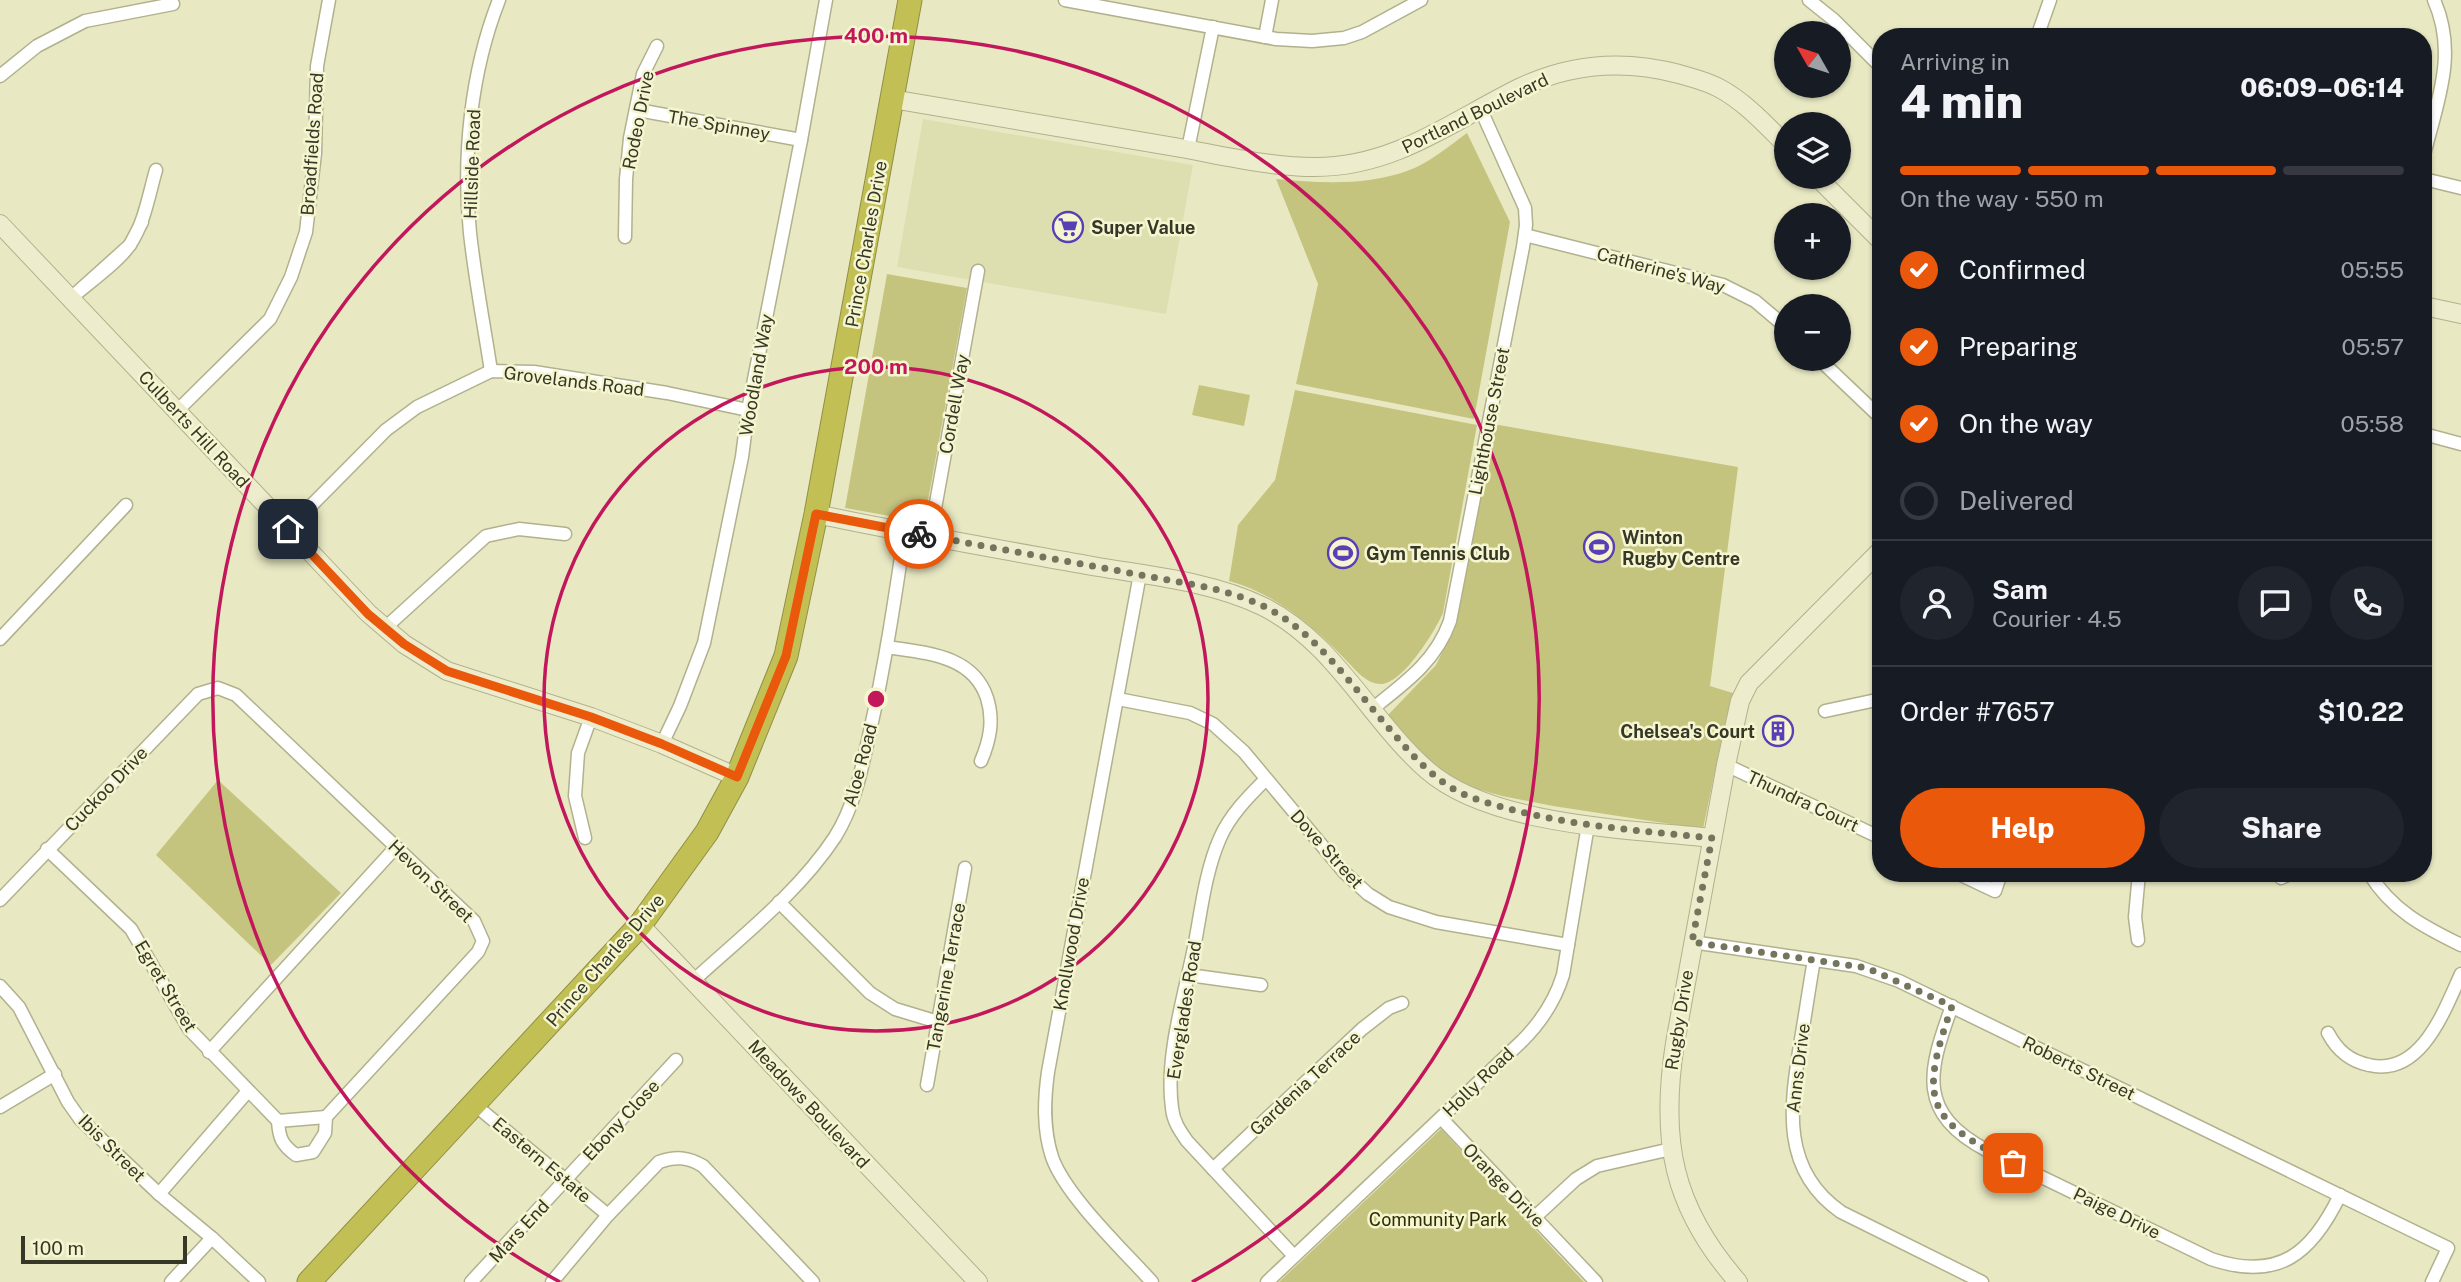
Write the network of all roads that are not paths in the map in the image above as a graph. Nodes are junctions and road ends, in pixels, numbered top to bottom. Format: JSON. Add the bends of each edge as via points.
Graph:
{"nodes":[{"id":1,"x":329,"y":0,"type":"edge"},
{"id":2,"x":499,"y":0,"type":"edge"},
{"id":3,"x":825,"y":0,"type":"edge"},
{"id":4,"x":910,"y":0,"type":"edge"},
{"id":5,"x":1065,"y":0,"type":"edge"},
{"id":6,"x":1151,"y":0,"type":"edge"},
{"id":7,"x":1272,"y":0,"type":"edge"},
{"id":8,"x":1422,"y":0,"type":"edge"},
{"id":9,"x":1809,"y":0,"type":"edge"},
{"id":10,"x":2050,"y":0,"type":"edge"},
{"id":11,"x":2434,"y":0,"type":"edge"},
{"id":12,"x":173,"y":4,"type":"dead end"},
{"id":13,"x":1148,"y":15,"type":"junction"},
{"id":14,"x":1213,"y":26,"type":"junction"},
{"id":15,"x":2039,"y":28,"type":"edge"},
{"id":16,"x":1265,"y":37,"type":"junction"},
{"id":17,"x":657,"y":46,"type":"dead end"},
{"id":18,"x":1872,"y":58,"type":"edge"},
{"id":19,"x":0,"y":76,"type":"edge"},
{"id":20,"x":892,"y":99,"type":"junction"},
{"id":21,"x":638,"y":110,"type":"junction"},
{"id":22,"x":1481,"y":110,"type":"junction"},
{"id":23,"x":2432,"y":121,"type":"edge"},
{"id":24,"x":1774,"y":134,"type":"edge"},
{"id":25,"x":801,"y":140,"type":"junction"},
{"id":26,"x":1188,"y":149,"type":"junction"},
{"id":27,"x":156,"y":170,"type":"dead end"},
{"id":28,"x":2432,"y":180,"type":"edge"},
{"id":29,"x":2461,"y":188,"type":"edge"},
{"id":30,"x":1829,"y":189,"type":"edge"},
{"id":31,"x":0,"y":224,"type":"edge"},
{"id":32,"x":1872,"y":232,"type":"edge"},
{"id":33,"x":1525,"y":235,"type":"junction"},
{"id":34,"x":625,"y":237,"type":"dead end"},
{"id":35,"x":978,"y":271,"type":"dead end"},
{"id":36,"x":71,"y":298,"type":"junction"},
{"id":37,"x":2432,"y":308,"type":"edge"},
{"id":38,"x":2461,"y":314,"type":"edge"},
{"id":39,"x":1774,"y":317,"type":"edge"},
{"id":40,"x":491,"y":371,"type":"junction"},
{"id":41,"x":1832,"y":371,"type":"edge"},
{"id":42,"x":1872,"y":409,"type":"edge"},
{"id":43,"x":748,"y":410,"type":"junction"},
{"id":44,"x":177,"y":411,"type":"junction"},
{"id":45,"x":2432,"y":436,"type":"edge"},
{"id":46,"x":2461,"y":444,"type":"edge"},
{"id":47,"x":126,"y":505,"type":"dead end"},
{"id":48,"x":816,"y":514,"type":"junction"},
{"id":49,"x":288,"y":529,"type":"junction"},
{"id":50,"x":905,"y":531,"type":"junction"},
{"id":51,"x":565,"y":534,"type":"dead end"},
{"id":52,"x":930,"y":536,"type":"junction"},
{"id":53,"x":1872,"y":559,"type":"edge"},
{"id":54,"x":1140,"y":574,"type":"junction"},
{"id":55,"x":385,"y":628,"type":"junction"},
{"id":56,"x":0,"y":639,"type":"edge"},
{"id":57,"x":887,"y":647,"type":"junction"},
{"id":58,"x":218,"y":688,"type":"joint"},
{"id":59,"x":1118,"y":699,"type":"junction"},
{"id":60,"x":1872,"y":701,"type":"edge"},
{"id":61,"x":1372,"y":709,"type":"junction"},
{"id":62,"x":1825,"y":711,"type":"dead end"},
{"id":63,"x":591,"y":717,"type":"junction"},
{"id":64,"x":662,"y":744,"type":"junction"},
{"id":65,"x":981,"y":761,"type":"dead end"},
{"id":66,"x":1726,"y":765,"type":"junction"},
{"id":67,"x":737,"y":777,"type":"junction"},
{"id":68,"x":1266,"y":779,"type":"junction"},
{"id":69,"x":1588,"y":825,"type":"junction"},
{"id":70,"x":1872,"y":834,"type":"edge"},
{"id":71,"x":585,"y":838,"type":"dead end"},
{"id":72,"x":1712,"y":838,"type":"junction"},
{"id":73,"x":396,"y":847,"type":"junction"},
{"id":74,"x":47,"y":849,"type":"junction"},
{"id":75,"x":965,"y":868,"type":"dead end"},
{"id":76,"x":1976,"y":882,"type":"edge"},
{"id":77,"x":1998,"y":882,"type":"edge"},
{"id":78,"x":2138,"y":882,"type":"edge"},
{"id":79,"x":2375,"y":882,"type":"edge"},
{"id":80,"x":0,"y":900,"type":"edge"},
{"id":81,"x":779,"y":902,"type":"junction"},
{"id":82,"x":640,"y":925,"type":"junction"},
{"id":83,"x":2138,"y":940,"type":"dead end"},
{"id":84,"x":1692,"y":942,"type":"junction"},
{"id":85,"x":1568,"y":945,"type":"junction"},
{"id":86,"x":2461,"y":945,"type":"edge"},
{"id":87,"x":1814,"y":960,"type":"junction"},
{"id":88,"x":2461,"y":974,"type":"edge"},
{"id":89,"x":1189,"y":975,"type":"junction"},
{"id":90,"x":693,"y":981,"type":"junction"},
{"id":91,"x":1261,"y":985,"type":"dead end"},
{"id":92,"x":0,"y":986,"type":"edge"},
{"id":93,"x":1402,"y":1003,"type":"dead end"},
{"id":94,"x":1952,"y":1006,"type":"junction"},
{"id":95,"x":938,"y":1022,"type":"junction"},
{"id":96,"x":2328,"y":1033,"type":"dead end"},
{"id":97,"x":209,"y":1052,"type":"junction"},
{"id":98,"x":676,"y":1060,"type":"dead end"},
{"id":99,"x":55,"y":1074,"type":"junction"},
{"id":100,"x":927,"y":1085,"type":"dead end"},
{"id":101,"x":248,"y":1091,"type":"junction"},
{"id":102,"x":475,"y":1105,"type":"junction"},
{"id":103,"x":0,"y":1107,"type":"edge"},
{"id":104,"x":326,"y":1116,"type":"junction"},
{"id":105,"x":1441,"y":1118,"type":"junction"},
{"id":106,"x":278,"y":1121,"type":"junction"},
{"id":107,"x":1671,"y":1149,"type":"junction"},
{"id":108,"x":1213,"y":1169,"type":"junction"},
{"id":109,"x":566,"y":1180,"type":"junction"},
{"id":110,"x":159,"y":1194,"type":"junction"},
{"id":111,"x":2340,"y":1195,"type":"junction"},
{"id":112,"x":608,"y":1215,"type":"junction"},
{"id":113,"x":1535,"y":1217,"type":"junction"},
{"id":114,"x":212,"y":1238,"type":"junction"},
{"id":115,"x":1294,"y":1256,"type":"junction"},
{"id":116,"x":810,"y":1281,"type":"edge"},
{"id":117,"x":171,"y":1282,"type":"edge"},
{"id":118,"x":258,"y":1282,"type":"edge"},
{"id":119,"x":309,"y":1282,"type":"edge"},
{"id":120,"x":471,"y":1282,"type":"edge"},
{"id":121,"x":552,"y":1282,"type":"edge"},
{"id":122,"x":978,"y":1282,"type":"edge"},
{"id":123,"x":1152,"y":1282,"type":"edge"},
{"id":124,"x":1267,"y":1282,"type":"edge"},
{"id":125,"x":1596,"y":1282,"type":"edge"},
{"id":126,"x":1738,"y":1282,"type":"edge"},
{"id":127,"x":1982,"y":1282,"type":"edge"},
{"id":128,"x":2432,"y":1282,"type":"edge"}],
"edges":[{"from":1,"to":44,"type":"street","name":"Broadfields Road","via":[[317,66],[315,153],[306,232],[291,277],[270,319]]},
{"from":2,"to":40,"type":"street","name":"Hillside Road","via":[[474,94],[468,171],[470,232]]},
{"from":3,"to":25,"type":"street","name":"Woodland Way"},
{"from":4,"to":20,"type":"highway","name":"Prince Charles Drive"},
{"from":5,"to":13,"type":"street"},
{"from":6,"to":13,"type":"street"},
{"from":7,"to":16,"type":"street"},
{"from":8,"to":16,"type":"street","via":[[1344,38]]},
{"from":9,"to":18,"type":"street"},
{"from":10,"to":15,"type":"street"},
{"from":11,"to":23,"type":"street","via":[[2445,32],[2446,61]]},
{"from":12,"to":19,"type":"street","via":[[85,22],[37,46]]},
{"from":13,"to":14,"type":"street"},
{"from":14,"to":16,"type":"street"},
{"from":14,"to":26,"type":"street"},
{"from":17,"to":21,"type":"street","name":"Rodeo Drive","via":[[643,74]]},
{"from":20,"to":26,"type":"street","name":"Portland Boulevard"},
{"from":20,"to":48,"type":"highway","name":"Prince Charles Drive"},
{"from":21,"to":25,"type":"street","name":"The Spinney"},
{"from":21,"to":34,"type":"street","name":"Rodeo Drive","via":[[629,152]]},
{"from":22,"to":24,"type":"street","name":"Portland Boulevard","via":[[1517,89],[1563,71],[1611,64],[1670,72],[1717,87]]},
{"from":22,"to":26,"type":"street","name":"Portland Boulevard","via":[[1413,146],[1334,166],[1284,165]]},
{"from":22,"to":33,"type":"street","name":"Lighthouse Street","via":[[1522,200]]},
{"from":25,"to":43,"type":"street","name":"Woodland Way"},
{"from":27,"to":36,"type":"street","via":[[142,222],[130,245]]},
{"from":28,"to":29,"type":"street"},
{"from":30,"to":32,"type":"street"},
{"from":31,"to":36,"type":"street","name":"Culberts Hill Road"},
{"from":33,"to":39,"type":"street","name":"Catherine's Way","via":[[1723,285],[1755,300]]},
{"from":33,"to":61,"type":"street","name":"Lighthouse Street","via":[[1450,621],[1424,666]]},
{"from":35,"to":52,"type":"street","name":"Cordell Way"},
{"from":36,"to":44,"type":"street","name":"Culberts Hill Road"},
{"from":37,"to":38,"type":"street"},
{"from":40,"to":43,"type":"street","name":"Grovelands Road","via":[[547,374]]},
{"from":40,"to":49,"type":"street","name":"Grovelands Road","via":[[417,407],[386,430]]},
{"from":41,"to":42,"type":"street"},
{"from":43,"to":64,"type":"street","name":"Woodland Way","via":[[704,643]]},
{"from":44,"to":49,"type":"street","name":"Culberts Hill Road"},
{"from":45,"to":46,"type":"street"},
{"from":47,"to":56,"type":"street"},
{"from":48,"to":50,"type":"street"},
{"from":48,"to":67,"type":"highway","name":"Prince Charles Drive","via":[[786,656]]},
{"from":49,"to":55,"type":"street","name":"Culberts Hill Road"},
{"from":50,"to":52,"type":"street"},
{"from":50,"to":57,"type":"street","name":"Aloe Road"},
{"from":51,"to":55,"type":"street","via":[[519,529],[486,536]]},
{"from":52,"to":54,"type":"street"},
{"from":53,"to":66,"type":"street","name":"Rugby Drive","via":[[1749,684]]},
{"from":54,"to":59,"type":"street","name":"Knollwood Drive"},
{"from":54,"to":61,"type":"street","via":[[1225,592],[1276,613],[1319,648]]},
{"from":55,"to":63,"type":"street","name":"Culberts Hill Road","via":[[447,671]]},
{"from":57,"to":65,"type":"street","via":[[938,655],[966,667],[978,678],[989,704],[991,724]]},
{"from":57,"to":81,"type":"street","name":"Aloe Road","via":[[852,803],[828,846]]},
{"from":58,"to":73,"type":"street","name":"Hevon Street","via":[[236,695]]},
{"from":58,"to":74,"type":"street","name":"Cuckoo Drive","via":[[198,694]]},
{"from":59,"to":68,"type":"street","name":"Dove Street","via":[[1206,719],[1234,742]]},
{"from":59,"to":123,"type":"street","name":"Knollwood Drive","via":[[1048,1072],[1044,1117],[1052,1158],[1062,1177]]},
{"from":60,"to":62,"type":"street"},
{"from":61,"to":69,"type":"street","via":[[1421,764],[1452,788],[1493,805]]},
{"from":63,"to":64,"type":"street","name":"Culberts Hill Road"},
{"from":63,"to":71,"type":"street","via":[[578,753],[575,796]]},
{"from":64,"to":67,"type":"street","name":"Culberts Hill Road"},
{"from":66,"to":70,"type":"street","name":"Thundra Court"},
{"from":66,"to":72,"type":"street","name":"Rugby Drive"},
{"from":67,"to":82,"type":"highway","name":"Prince Charles Drive","via":[[706,831]]},
{"from":68,"to":85,"type":"street","name":"Dove Street","via":[[1344,872],[1389,907],[1436,922]]},
{"from":68,"to":89,"type":"street","name":"Everglades Road","via":[[1232,816],[1216,847]]},
{"from":69,"to":72,"type":"street"},
{"from":69,"to":85,"type":"street","name":"Holly Road"},
{"from":72,"to":84,"type":"street","name":"Rugby Drive"},
{"from":73,"to":97,"type":"street"},
{"from":73,"to":104,"type":"street","name":"Hevon Street","via":[[474,921],[483,942]]},
{"from":74,"to":80,"type":"street","name":"Cuckoo Drive"},
{"from":74,"to":97,"type":"street","name":"Egret Street","via":[[131,929],[190,1029]]},
{"from":75,"to":95,"type":"street","name":"Tangerine Terrace"},
{"from":76,"to":77,"type":"street","via":[[1995,891]]},
{"from":78,"to":83,"type":"street"},
{"from":79,"to":86,"type":"street","via":[[2400,910]]},
{"from":81,"to":90,"type":"street","name":"Aloe Road"},
{"from":81,"to":95,"type":"street","via":[[870,993],[909,1015]]},
{"from":82,"to":90,"type":"street","name":"Meadows Boulevard"},
{"from":82,"to":102,"type":"highway","name":"Prince Charles Drive"},
{"from":84,"to":87,"type":"street","name":"Roberts Street"},
{"from":84,"to":107,"type":"street","name":"Rugby Drive","via":[[1670,1079]]},
{"from":85,"to":105,"type":"street","name":"Holly Road","via":[[1559,985],[1544,1016]]},
{"from":87,"to":94,"type":"street","name":"Roberts Street","via":[[1867,968]]},
{"from":87,"to":127,"type":"street","name":"Anns Drive","via":[[1791,1105],[1794,1143],[1804,1167],[1823,1196],[1841,1212]]},
{"from":88,"to":96,"type":"street","via":[[2428,1038],[2405,1061],[2384,1067],[2364,1064],[2340,1052]]},
{"from":89,"to":91,"type":"street"},
{"from":89,"to":108,"type":"street","name":"Everglades Road","via":[[1172,1063],[1171,1107],[1182,1134]]},
{"from":90,"to":122,"type":"street","name":"Meadows Boulevard"},
{"from":92,"to":99,"type":"street","name":"Ibis Street","via":[[19,1007]]},
{"from":93,"to":108,"type":"street","name":"Gardenia Terrace","via":[[1362,1029]]},
{"from":94,"to":111,"type":"street","name":"Roberts Street"},
{"from":94,"to":111,"type":"street","name":"Paige Drive","via":[[1934,1065],[1938,1104],[1958,1132],[2000,1157],[2223,1265],[2251,1272],[2280,1267],[2305,1251]]},
{"from":95,"to":100,"type":"street","name":"Tangerine Terrace"},
{"from":97,"to":101,"type":"street","name":"Egret Street"},
{"from":98,"to":109,"type":"street","name":"Ebony Close"},
{"from":99,"to":103,"type":"street"},
{"from":99,"to":110,"type":"street","name":"Ibis Street","via":[[80,1119]]},
{"from":101,"to":106,"type":"street","name":"Egret Street"},
{"from":101,"to":110,"type":"street"},
{"from":102,"to":109,"type":"street","name":"Eastern Estate"},
{"from":102,"to":119,"type":"highway","name":"Prince Charles Drive"},
{"from":104,"to":106,"type":"street"},
{"from":104,"to":106,"type":"street","name":"Hevon Street","via":[[321,1142],[305,1155],[296,1155],[281,1142]]},
{"from":105,"to":113,"type":"street","name":"Orange Drive"},
{"from":105,"to":115,"type":"street","name":"Holly Road"},
{"from":107,"to":113,"type":"street","via":[[1598,1166],[1576,1179]]},
{"from":107,"to":126,"type":"street","name":"Rugby Drive","via":[[1693,1219]]},
{"from":108,"to":115,"type":"street","name":"Everglades Road"},
{"from":109,"to":112,"type":"street","name":"Eastern Estate"},
{"from":109,"to":120,"type":"street","name":"Mars End"},
{"from":110,"to":114,"type":"street","name":"Ibis Street"},
{"from":111,"to":128,"type":"street","name":"Roberts Street","via":[[2448,1248]]},
{"from":112,"to":116,"type":"street","via":[[659,1162],[682,1157],[693,1160]]},
{"from":112,"to":121,"type":"street"},
{"from":113,"to":125,"type":"street","name":"Orange Drive"},
{"from":114,"to":117,"type":"street"},
{"from":114,"to":118,"type":"street","name":"Ibis Street"},
{"from":115,"to":124,"type":"street","name":"Holly Road"}]}
